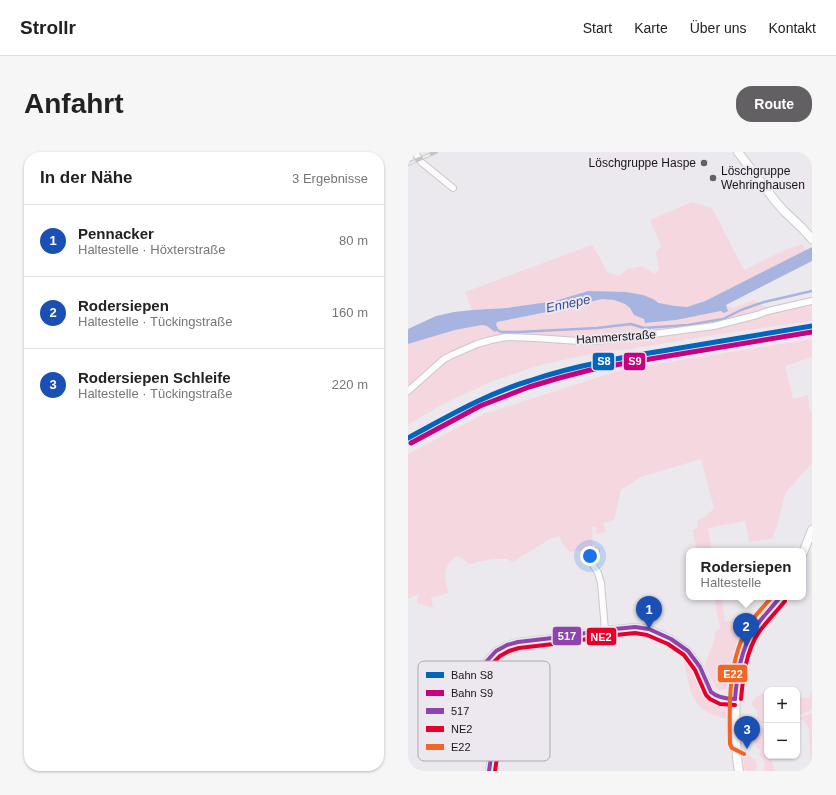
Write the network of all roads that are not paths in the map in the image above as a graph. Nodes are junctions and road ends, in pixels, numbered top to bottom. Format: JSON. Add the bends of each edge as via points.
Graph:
{"nodes":[{"id":1,"x":415,"y":152,"type":"edge"},
{"id":2,"x":738,"y":152,"type":"edge"},
{"id":3,"x":453,"y":188,"type":"dead end"},
{"id":4,"x":812,"y":238,"type":"edge"},
{"id":5,"x":812,"y":301,"type":"edge"},
{"id":6,"x":408,"y":391,"type":"edge"},
{"id":7,"x":812,"y":530,"type":"edge"},
{"id":8,"x":805,"y":548,"type":"edge"},
{"id":9,"x":596,"y":551,"type":"dead end"},
{"id":10,"x":778,"y":600,"type":"edge"},
{"id":11,"x":605,"y":630,"type":"junction"},
{"id":12,"x":487,"y":661,"type":"edge"},
{"id":13,"x":735,"y":699,"type":"junction"},
{"id":14,"x":490,"y":761,"type":"edge"},
{"id":15,"x":489,"y":771,"type":"edge"},
{"id":16,"x":739,"y":771,"type":"edge"}],
"edges":[{"from":1,"to":3,"type":"street","via":[[421,162]]},
{"from":2,"to":4,"type":"street","via":[[776,202]]},
{"from":5,"to":6,"type":"street","name":"Hammerstraße","via":[[714,326],[646,335],[579,341],[506,337],[491,340],[452,354]]},
{"from":7,"to":8,"type":"street"},
{"from":9,"to":11,"type":"street","via":[[592,563],[601,583]]},
{"from":10,"to":13,"type":"street","via":[[754,630],[746,646]]},
{"from":11,"to":12,"type":"street","via":[[510,644],[496,651]]},
{"from":11,"to":13,"type":"street","via":[[634,627],[650,629],[671,639],[688,651],[716,697]]},
{"from":13,"to":16,"type":"street"},
{"from":14,"to":15,"type":"street"}]}
